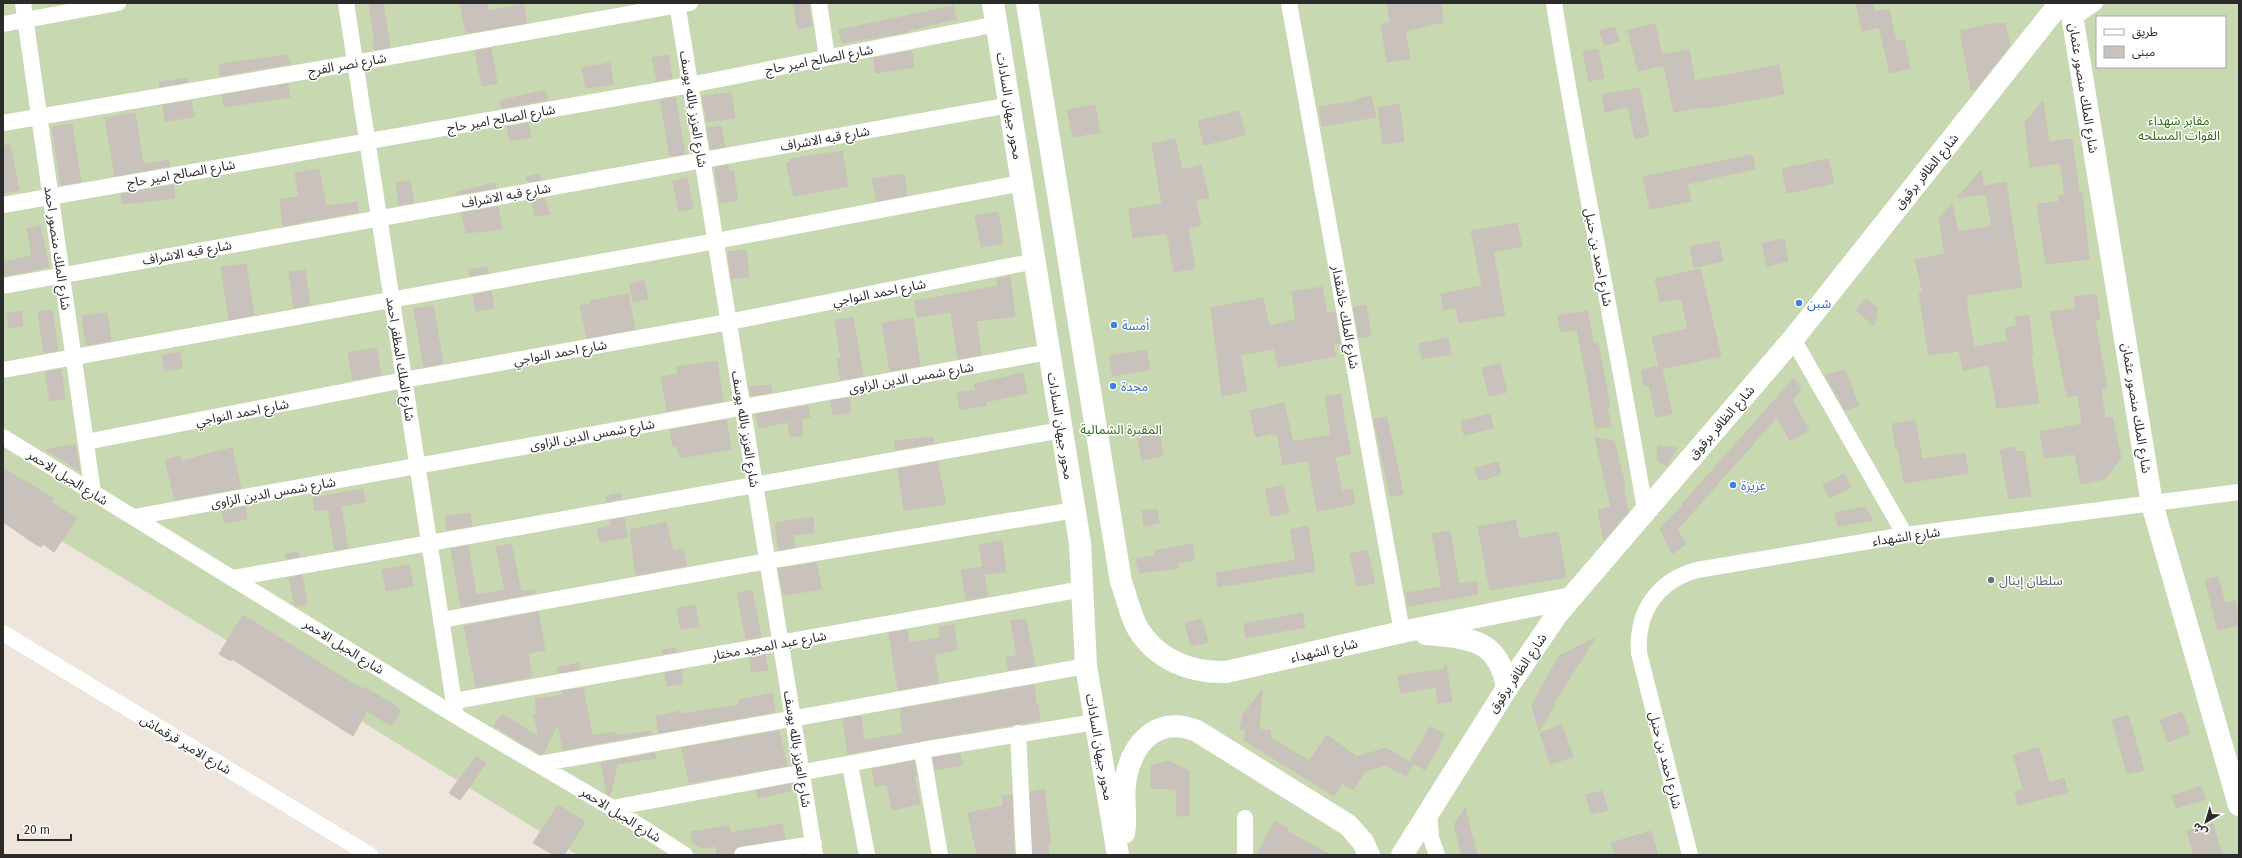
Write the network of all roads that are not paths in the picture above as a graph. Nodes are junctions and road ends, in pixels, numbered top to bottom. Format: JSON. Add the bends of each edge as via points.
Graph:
{"nodes":[{"id":1,"x":23,"y":3,"type":"edge"},
{"id":2,"x":118,"y":3,"type":"edge"},
{"id":3,"x":346,"y":3,"type":"edge"},
{"id":4,"x":819,"y":3,"type":"edge"},
{"id":5,"x":1027,"y":3,"type":"edge"},
{"id":6,"x":1290,"y":3,"type":"edge"},
{"id":7,"x":1554,"y":3,"type":"edge"},
{"id":8,"x":2095,"y":3,"type":"edge"},
{"id":9,"x":681,"y":4,"type":"edge"},
{"id":10,"x":2068,"y":8,"type":"edge"},
{"id":11,"x":995,"y":13,"type":"edge"},
{"id":12,"x":25,"y":20,"type":"junction"},
{"id":13,"x":3,"y":24,"type":"edge"},
{"id":14,"x":827,"y":57,"type":"junction"},
{"id":15,"x":356,"y":63,"type":"junction"},
{"id":16,"x":690,"y":85,"type":"junction"},
{"id":17,"x":1010,"y":105,"type":"junction"},
{"id":18,"x":39,"y":116,"type":"junction"},
{"id":19,"x":3,"y":122,"type":"edge"},
{"id":20,"x":368,"y":141,"type":"junction"},
{"id":21,"x":702,"y":160,"type":"junction"},
{"id":22,"x":1022,"y":183,"type":"junction"},
{"id":23,"x":51,"y":196,"type":"junction"},
{"id":24,"x":3,"y":205,"type":"edge"},
{"id":25,"x":379,"y":218,"type":"junction"},
{"id":26,"x":716,"y":241,"type":"junction"},
{"id":27,"x":1035,"y":261,"type":"junction"},
{"id":28,"x":62,"y":275,"type":"junction"},
{"id":29,"x":3,"y":286,"type":"edge"},
{"id":30,"x":392,"y":299,"type":"junction"},
{"id":31,"x":729,"y":322,"type":"junction"},
{"id":32,"x":1793,"y":339,"type":"junction"},
{"id":33,"x":1049,"y":352,"type":"junction"},
{"id":34,"x":73,"y":356,"type":"junction"},
{"id":35,"x":3,"y":370,"type":"edge"},
{"id":36,"x":404,"y":380,"type":"junction"},
{"id":37,"x":742,"y":407,"type":"junction"},
{"id":38,"x":1062,"y":430,"type":"junction"},
{"id":39,"x":3,"y":437,"type":"edge"},
{"id":40,"x":86,"y":442,"type":"junction"},
{"id":41,"x":418,"y":466,"type":"junction"},
{"id":42,"x":755,"y":485,"type":"junction"},
{"id":43,"x":2239,"y":492,"type":"edge"},
{"id":44,"x":93,"y":493,"type":"junction"},
{"id":45,"x":2152,"y":504,"type":"junction"},
{"id":46,"x":1075,"y":510,"type":"junction"},
{"id":47,"x":1645,"y":510,"type":"junction"},
{"id":48,"x":134,"y":517,"type":"junction"},
{"id":49,"x":1905,"y":535,"type":"junction"},
{"id":50,"x":429,"y":543,"type":"junction"},
{"id":51,"x":768,"y":561,"type":"junction"},
{"id":52,"x":234,"y":578,"type":"junction"},
{"id":53,"x":1084,"y":589,"type":"junction"},
{"id":54,"x":1571,"y":598,"type":"junction"},
{"id":55,"x":441,"y":620,"type":"junction"},
{"id":56,"x":1402,"y":632,"type":"junction"},
{"id":57,"x":3,"y":633,"type":"edge"},
{"id":58,"x":781,"y":642,"type":"junction"},
{"id":59,"x":1642,"y":665,"type":"joint"},
{"id":60,"x":1086,"y":666,"type":"junction"},
{"id":61,"x":1507,"y":688,"type":"junction"},
{"id":62,"x":455,"y":708,"type":"junction"},
{"id":63,"x":794,"y":720,"type":"junction"},
{"id":64,"x":1095,"y":722,"type":"junction"},
{"id":65,"x":1018,"y":733,"type":"junction"},
{"id":66,"x":922,"y":750,"type":"junction"},
{"id":67,"x":539,"y":764,"type":"junction"},
{"id":68,"x":850,"y":765,"type":"junction"},
{"id":69,"x":802,"y":774,"type":"junction"},
{"id":70,"x":2239,"y":805,"type":"edge"},
{"id":71,"x":612,"y":808,"type":"junction"},
{"id":72,"x":1428,"y":812,"type":"junction"},
{"id":73,"x":1244,"y":818,"type":"dead end"},
{"id":74,"x":814,"y":850,"type":"edge"},
{"id":75,"x":1118,"y":852,"type":"edge"},
{"id":76,"x":370,"y":855,"type":"edge"},
{"id":77,"x":685,"y":855,"type":"edge"},
{"id":78,"x":742,"y":855,"type":"edge"},
{"id":79,"x":867,"y":855,"type":"edge"},
{"id":80,"x":940,"y":855,"type":"edge"},
{"id":81,"x":1024,"y":855,"type":"edge"},
{"id":82,"x":1245,"y":855,"type":"edge"},
{"id":83,"x":1369,"y":855,"type":"edge"},
{"id":84,"x":1402,"y":855,"type":"edge"},
{"id":85,"x":1437,"y":855,"type":"edge"},
{"id":86,"x":1690,"y":855,"type":"edge"}],
"edges":[{"from":1,"to":12,"type":"street","name":"شارع الملك منصور احمد"},
{"from":2,"to":12,"type":"street"},
{"from":3,"to":15,"type":"street","name":"شارع الملك المظفر احمد"},
{"from":4,"to":14,"type":"street"},
{"from":5,"to":56,"type":"main road","name":"شارع الشهداء","via":[[1121,582],[1138,628],[1147,640],[1171,660],[1198,670],[1226,672]]},
{"from":6,"to":56,"type":"street","name":"شارع الملك خاشقدار"},
{"from":7,"to":47,"type":"street","name":"شارع احمد بن حنبل"},
{"from":8,"to":10,"type":"street"},
{"from":9,"to":15,"type":"street","name":"شارع نصر الفرج"},
{"from":9,"to":16,"type":"street","name":"شارع العزيز بالله يوسف"},
{"from":10,"to":32,"type":"main road","name":"شارع الظافر برقوق"},
{"from":10,"to":45,"type":"main road","name":"شارع الملك منصور عثمان"},
{"from":11,"to":14,"type":"street","name":"شارع الصالح امير حاج"},
{"from":11,"to":17,"type":"main road","name":"محور جيهان السادات"},
{"from":12,"to":13,"type":"street"},
{"from":12,"to":18,"type":"street","name":"شارع الملك منصور احمد"},
{"from":14,"to":16,"type":"street","name":"شارع الصالح امير حاج"},
{"from":15,"to":18,"type":"street","name":"شارع نصر الفرج"},
{"from":15,"to":20,"type":"street","name":"شارع الملك المظفر احمد"},
{"from":16,"to":20,"type":"street","name":"شارع الصالح امير حاج"},
{"from":16,"to":21,"type":"street","name":"شارع العزيز بالله يوسف"},
{"from":17,"to":21,"type":"street","name":"شارع قبه الاشراف"},
{"from":17,"to":22,"type":"main road","name":"محور جيهان السادات"},
{"from":18,"to":19,"type":"street","name":"شارع نصر الفرج"},
{"from":18,"to":23,"type":"street","name":"شارع الملك منصور احمد"},
{"from":20,"to":23,"type":"street","name":"شارع الصالح امير حاج"},
{"from":20,"to":25,"type":"street","name":"شارع الملك المظفر احمد"},
{"from":21,"to":25,"type":"street","name":"شارع قبه الاشراف"},
{"from":21,"to":26,"type":"street","name":"شارع العزيز بالله يوسف"},
{"from":22,"to":26,"type":"street"},
{"from":22,"to":27,"type":"main road","name":"محور جيهان السادات"},
{"from":23,"to":24,"type":"street","name":"شارع الصالح امير حاج"},
{"from":23,"to":28,"type":"street","name":"شارع الملك منصور احمد"},
{"from":25,"to":28,"type":"street","name":"شارع قبه الاشراف"},
{"from":25,"to":30,"type":"street","name":"شارع الملك المظفر احمد"},
{"from":26,"to":30,"type":"street"},
{"from":26,"to":31,"type":"street","name":"شارع العزيز بالله يوسف"},
{"from":27,"to":31,"type":"street","name":"شارع احمد النواجي"},
{"from":27,"to":33,"type":"main road","name":"محور جيهان السادات"},
{"from":28,"to":29,"type":"street","name":"شارع قبه الاشراف"},
{"from":28,"to":34,"type":"street","name":"شارع الملك منصور احمد"},
{"from":30,"to":34,"type":"street"},
{"from":30,"to":36,"type":"street","name":"شارع الملك المظفر احمد"},
{"from":31,"to":36,"type":"street","name":"شارع احمد النواجي"},
{"from":31,"to":37,"type":"street","name":"شارع العزيز بالله يوسف"},
{"from":32,"to":47,"type":"main road","name":"شارع الظافر برقوق"},
{"from":32,"to":49,"type":"street"},
{"from":33,"to":37,"type":"street","name":"شارع شمس الدين الزاوى"},
{"from":33,"to":38,"type":"main road","name":"محور جيهان السادات"},
{"from":34,"to":35,"type":"street"},
{"from":34,"to":40,"type":"street","name":"شارع الملك منصور احمد"},
{"from":36,"to":40,"type":"street","name":"شارع احمد النواجي"},
{"from":36,"to":41,"type":"street","name":"شارع الملك المظفر احمد"},
{"from":37,"to":41,"type":"street","name":"شارع شمس الدين الزاوى"},
{"from":37,"to":42,"type":"street","name":"شارع العزيز بالله يوسف"},
{"from":38,"to":42,"type":"street"},
{"from":38,"to":46,"type":"main road","name":"محور جيهان السادات"},
{"from":39,"to":44,"type":"street","name":"شارع الجبل الاحمر"},
{"from":40,"to":44,"type":"street","name":"شارع الملك منصور احمد"},
{"from":41,"to":48,"type":"street","name":"شارع شمس الدين الزاوى"},
{"from":41,"to":50,"type":"street","name":"شارع الملك المظفر احمد"},
{"from":42,"to":50,"type":"street"},
{"from":42,"to":51,"type":"street","name":"شارع العزيز بالله يوسف"},
{"from":43,"to":45,"type":"street","name":"شارع الشهداء"},
{"from":44,"to":48,"type":"street","name":"شارع الجبل الاحمر"},
{"from":45,"to":49,"type":"street","name":"شارع الشهداء"},
{"from":45,"to":70,"type":"main road","name":"شارع الملك منصور عثمان"},
{"from":46,"to":51,"type":"street"},
{"from":46,"to":53,"type":"main road","name":"محور جيهان السادات"},
{"from":47,"to":54,"type":"main road","name":"شارع الظافر برقوق"},
{"from":48,"to":52,"type":"street","name":"شارع الجبل الاحمر"},
{"from":49,"to":59,"type":"street","name":"شارع الشهداء","via":[[1697,570],[1675,578],[1656,593],[1643,615],[1638,640]]},
{"from":50,"to":52,"type":"street"},
{"from":50,"to":55,"type":"street","name":"شارع الملك المظفر احمد"},
{"from":51,"to":55,"type":"street"},
{"from":51,"to":58,"type":"street","name":"شارع العزيز بالله يوسف"},
{"from":52,"to":62,"type":"street","name":"شارع الجبل الاحمر"},
{"from":53,"to":58,"type":"street","name":"شارع عبد المجيد مختار"},
{"from":53,"to":60,"type":"main road","name":"محور جيهان السادات"},
{"from":54,"to":56,"type":"main road","name":"شارع الشهداء"},
{"from":54,"to":61,"type":"main road","name":"شارع الظافر برقوق"},
{"from":55,"to":62,"type":"street","name":"شارع الملك المظفر احمد"},
{"from":56,"to":61,"type":"main road","via":[[1468,638],[1478,642],[1495,656],[1505,676]]},
{"from":57,"to":76,"type":"street","name":"شارع الامير قرقماش"},
{"from":58,"to":62,"type":"street","name":"شارع عبد المجيد مختار"},
{"from":58,"to":63,"type":"street","name":"شارع العزيز بالله يوسف"},
{"from":59,"to":86,"type":"street","name":"شارع احمد بن حنبل"},
{"from":60,"to":63,"type":"street"},
{"from":60,"to":64,"type":"main road","name":"محور جيهان السادات"},
{"from":61,"to":72,"type":"main road","name":"شارع الظافر برقوق"},
{"from":62,"to":67,"type":"street","name":"شارع الجبل الاحمر"},
{"from":63,"to":67,"type":"street"},
{"from":63,"to":69,"type":"street","name":"شارع العزيز بالله يوسف"},
{"from":64,"to":65,"type":"street"},
{"from":64,"to":75,"type":"main road","name":"محور جيهان السادات"},
{"from":65,"to":66,"type":"street"},
{"from":65,"to":81,"type":"street"},
{"from":66,"to":68,"type":"street"},
{"from":66,"to":80,"type":"street"},
{"from":67,"to":71,"type":"street","name":"شارع الجبل الاحمر"},
{"from":68,"to":69,"type":"street"},
{"from":68,"to":79,"type":"street"},
{"from":69,"to":71,"type":"street"},
{"from":69,"to":74,"type":"street","name":"شارع العزيز بالله يوسف"},
{"from":71,"to":77,"type":"street","name":"شارع الجبل الاحمر"},
{"from":72,"to":84,"type":"main road","name":"شارع الظافر برقوق"},
{"from":72,"to":85,"type":"street"},
{"from":73,"to":82,"type":"street"},
{"from":74,"to":78,"type":"street"},
{"from":75,"to":83,"type":"main road","via":[[1126,826],[1125,786],[1130,760],[1142,741],[1150,734],[1178,726],[1197,732],[1348,825],[1363,842]]}]}
